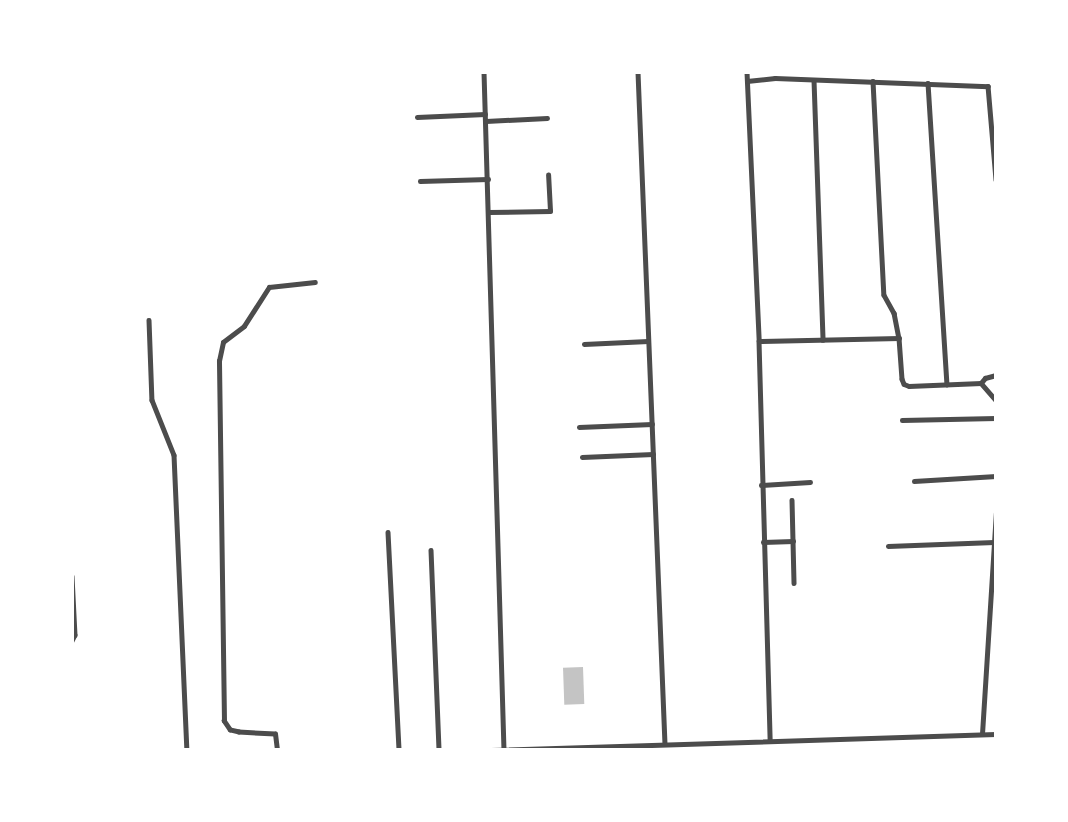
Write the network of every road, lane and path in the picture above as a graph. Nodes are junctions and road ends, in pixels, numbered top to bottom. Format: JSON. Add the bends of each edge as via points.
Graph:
{"nodes":[{"id":1,"x":484,"y":72,"type":"edge"},
{"id":2,"x":638,"y":72,"type":"edge"},
{"id":3,"x":747,"y":72,"type":"edge"},
{"id":4,"x":814,"y":80,"type":"junction"},
{"id":5,"x":747,"y":81,"type":"junction"},
{"id":6,"x":873,"y":81,"type":"junction"},
{"id":7,"x":928,"y":83,"type":"junction"},
{"id":8,"x":989,"y":86,"type":"junction"},
{"id":9,"x":996,"y":87,"type":"edge"},
{"id":10,"x":485,"y":114,"type":"junction"},
{"id":11,"x":417,"y":117,"type":"dead end"},
{"id":12,"x":547,"y":118,"type":"dead end"},
{"id":13,"x":486,"y":121,"type":"junction"},
{"id":14,"x":548,"y":176,"type":"dead end"},
{"id":15,"x":488,"y":179,"type":"junction"},
{"id":16,"x":996,"y":180,"type":"edge"},
{"id":17,"x":420,"y":181,"type":"dead end"},
{"id":18,"x":489,"y":212,"type":"junction"},
{"id":19,"x":315,"y":282,"type":"dead end"},
{"id":20,"x":149,"y":320,"type":"dead end"},
{"id":21,"x":899,"y":338,"type":"junction"},
{"id":22,"x":823,"y":340,"type":"junction"},
{"id":23,"x":649,"y":341,"type":"junction"},
{"id":24,"x":759,"y":341,"type":"junction"},
{"id":25,"x":584,"y":344,"type":"dead end"},
{"id":26,"x":996,"y":374,"type":"edge"},
{"id":27,"x":981,"y":383,"type":"junction"},
{"id":28,"x":947,"y":384,"type":"junction"},
{"id":29,"x":996,"y":400,"type":"edge"},
{"id":30,"x":996,"y":418,"type":"edge"},
{"id":31,"x":902,"y":420,"type":"dead end"},
{"id":32,"x":652,"y":424,"type":"junction"},
{"id":33,"x":579,"y":427,"type":"dead end"},
{"id":34,"x":653,"y":454,"type":"junction"},
{"id":35,"x":582,"y":457,"type":"dead end"},
{"id":36,"x":996,"y":476,"type":"edge"},
{"id":37,"x":914,"y":481,"type":"dead end"},
{"id":38,"x":810,"y":482,"type":"dead end"},
{"id":39,"x":761,"y":485,"type":"junction"},
{"id":40,"x":792,"y":500,"type":"dead end"},
{"id":41,"x":996,"y":513,"type":"edge"},
{"id":42,"x":388,"y":532,"type":"dead end"},
{"id":43,"x":793,"y":541,"type":"junction"},
{"id":44,"x":763,"y":542,"type":"junction"},
{"id":45,"x":994,"y":542,"type":"junction"},
{"id":46,"x":888,"y":546,"type":"dead end"},
{"id":47,"x":431,"y":550,"type":"dead end"},
{"id":48,"x":72,"y":576,"type":"edge"},
{"id":49,"x":794,"y":583,"type":"dead end"},
{"id":50,"x":72,"y":641,"type":"edge"},
{"id":51,"x":982,"y":734,"type":"junction"},
{"id":52,"x":996,"y":734,"type":"edge"},
{"id":53,"x":770,"y":739,"type":"junction"},
{"id":54,"x":665,"y":743,"type":"junction"},
{"id":55,"x":605,"y":748,"type":"edge"},
{"id":56,"x":187,"y":750,"type":"edge"},
{"id":57,"x":277,"y":750,"type":"edge"},
{"id":58,"x":399,"y":750,"type":"edge"},
{"id":59,"x":439,"y":750,"type":"edge"},
{"id":60,"x":491,"y":750,"type":"edge"},
{"id":61,"x":504,"y":750,"type":"edge"}],
"edges":[{"from":1,"to":10,"type":"street"},
{"from":2,"to":23,"type":"street"},
{"from":3,"to":5,"type":"street"},
{"from":4,"to":5,"type":"street"},
{"from":4,"to":6,"type":"street"},
{"from":4,"to":22,"type":"street"},
{"from":5,"to":24,"type":"street"},
{"from":6,"to":7,"type":"street"},
{"from":6,"to":21,"type":"street","via":[[884,295],[894,313]]},
{"from":7,"to":8,"type":"street"},
{"from":7,"to":28,"type":"street"},
{"from":8,"to":9,"type":"street"},
{"from":8,"to":16,"type":"street"},
{"from":10,"to":11,"type":"street"},
{"from":10,"to":13,"type":"street"},
{"from":12,"to":13,"type":"street"},
{"from":13,"to":15,"type":"street"},
{"from":14,"to":18,"type":"street","via":[[550,211]]},
{"from":15,"to":17,"type":"street"},
{"from":15,"to":18,"type":"street"},
{"from":18,"to":61,"type":"street"},
{"from":19,"to":57,"type":"street","via":[[269,287],[244,326],[223,342],[219,361],[224,721],[230,730],[275,734]]},
{"from":20,"to":56,"type":"street","via":[[152,400],[174,455]]},
{"from":21,"to":22,"type":"street"},
{"from":21,"to":28,"type":"street","via":[[904,384]]},
{"from":22,"to":24,"type":"street"},
{"from":23,"to":25,"type":"street"},
{"from":23,"to":32,"type":"street"},
{"from":24,"to":39,"type":"street"},
{"from":26,"to":27,"type":"street"},
{"from":27,"to":28,"type":"street"},
{"from":27,"to":29,"type":"street"},
{"from":30,"to":31,"type":"street"},
{"from":32,"to":33,"type":"street"},
{"from":32,"to":34,"type":"street"},
{"from":34,"to":35,"type":"street"},
{"from":34,"to":54,"type":"street"},
{"from":36,"to":37,"type":"street"},
{"from":38,"to":39,"type":"street"},
{"from":39,"to":44,"type":"street"},
{"from":40,"to":43,"type":"street"},
{"from":41,"to":45,"type":"street"},
{"from":42,"to":58,"type":"street"},
{"from":43,"to":44,"type":"street"},
{"from":43,"to":49,"type":"street"},
{"from":44,"to":53,"type":"street"},
{"from":45,"to":46,"type":"street"},
{"from":45,"to":51,"type":"street"},
{"from":47,"to":59,"type":"street"},
{"from":48,"to":50,"type":"street"},
{"from":51,"to":52,"type":"street"},
{"from":51,"to":53,"type":"street"},
{"from":53,"to":54,"type":"street"},
{"from":54,"to":55,"type":"street"},
{"from":55,"to":61,"type":"street"},
{"from":60,"to":61,"type":"street"}]}
